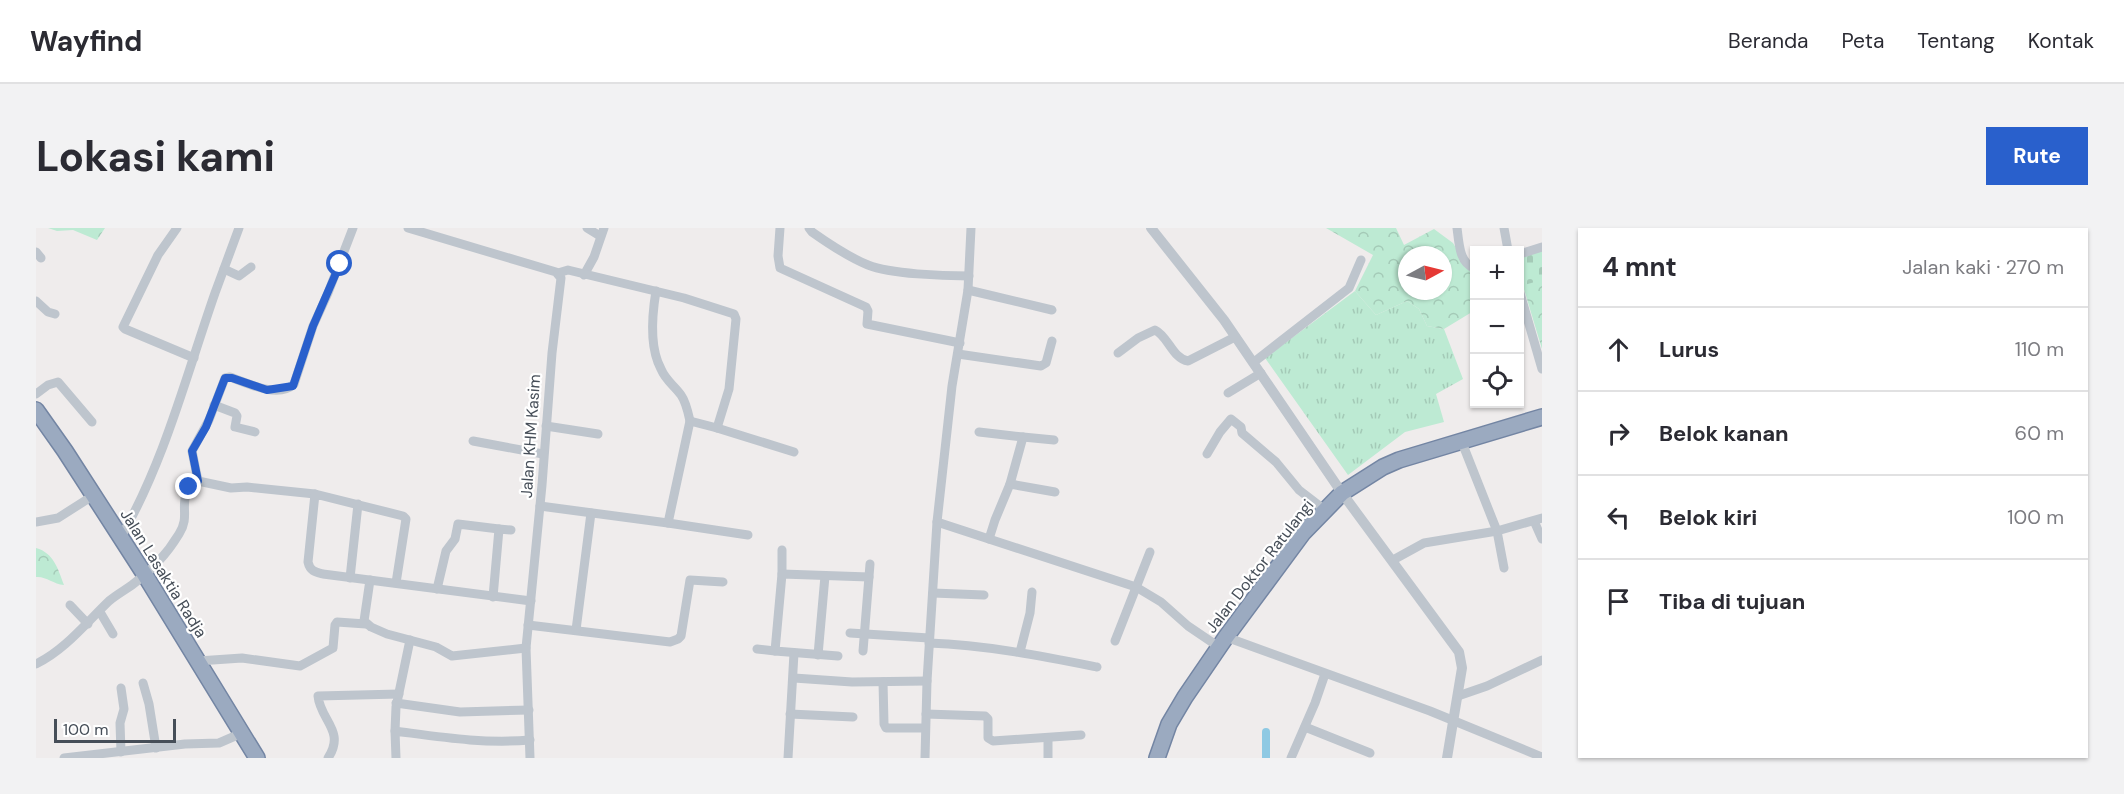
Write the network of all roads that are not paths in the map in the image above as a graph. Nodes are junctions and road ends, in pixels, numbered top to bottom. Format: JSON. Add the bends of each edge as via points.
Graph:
{"nodes":[{"id":1,"x":177,"y":228,"type":"edge"},
{"id":2,"x":239,"y":228,"type":"edge"},
{"id":3,"x":353,"y":228,"type":"edge"},
{"id":4,"x":408,"y":228,"type":"edge"},
{"id":5,"x":587,"y":228,"type":"edge"},
{"id":6,"x":780,"y":228,"type":"edge"},
{"id":7,"x":809,"y":228,"type":"edge"},
{"id":8,"x":971,"y":228,"type":"edge"},
{"id":9,"x":1151,"y":228,"type":"edge"},
{"id":10,"x":1457,"y":228,"type":"edge"},
{"id":11,"x":1504,"y":228,"type":"edge"},
{"id":12,"x":602,"y":232,"type":"edge"},
{"id":13,"x":1507,"y":246,"type":"edge"},
{"id":14,"x":1542,"y":247,"type":"edge"},
{"id":15,"x":1524,"y":253,"type":"edge"},
{"id":16,"x":1361,"y":260,"type":"dead end"},
{"id":17,"x":251,"y":267,"type":"dead end"},
{"id":18,"x":1470,"y":267,"type":"edge"},
{"id":19,"x":224,"y":269,"type":"junction"},
{"id":20,"x":584,"y":275,"type":"junction"},
{"id":21,"x":969,"y":276,"type":"junction"},
{"id":22,"x":560,"y":277,"type":"junction"},
{"id":23,"x":968,"y":290,"type":"junction"},
{"id":24,"x":656,"y":291,"type":"junction"},
{"id":25,"x":1522,"y":300,"type":"edge"},
{"id":26,"x":36,"y":301,"type":"edge"},
{"id":27,"x":1052,"y":310,"type":"dead end"},
{"id":28,"x":55,"y":314,"type":"dead end"},
{"id":29,"x":1235,"y":337,"type":"junction"},
{"id":30,"x":1052,"y":341,"type":"dead end"},
{"id":31,"x":960,"y":343,"type":"junction"},
{"id":32,"x":1118,"y":352,"type":"dead end"},
{"id":33,"x":958,"y":354,"type":"junction"},
{"id":34,"x":194,"y":358,"type":"junction"},
{"id":35,"x":1254,"y":362,"type":"junction"},
{"id":36,"x":1542,"y":369,"type":"edge"},
{"id":37,"x":1261,"y":373,"type":"junction"},
{"id":38,"x":1228,"y":393,"type":"dead end"},
{"id":39,"x":36,"y":394,"type":"edge"},
{"id":40,"x":214,"y":405,"type":"junction"},
{"id":41,"x":36,"y":410,"type":"edge"},
{"id":42,"x":1542,"y":417,"type":"edge"},
{"id":43,"x":690,"y":421,"type":"junction"},
{"id":44,"x":92,"y":422,"type":"dead end"},
{"id":45,"x":546,"y":426,"type":"junction"},
{"id":46,"x":717,"y":428,"type":"junction"},
{"id":47,"x":255,"y":432,"type":"dead end"},
{"id":48,"x":979,"y":432,"type":"dead end"},
{"id":49,"x":598,"y":434,"type":"dead end"},
{"id":50,"x":1023,"y":437,"type":"junction"},
{"id":51,"x":1461,"y":440,"type":"junction"},
{"id":52,"x":473,"y":441,"type":"dead end"},
{"id":53,"x":1054,"y":441,"type":"dead end"},
{"id":54,"x":794,"y":452,"type":"dead end"},
{"id":55,"x":543,"y":454,"type":"junction"},
{"id":56,"x":1207,"y":454,"type":"dead end"},
{"id":57,"x":198,"y":481,"type":"junction"},
{"id":58,"x":1010,"y":484,"type":"junction"},
{"id":59,"x":1055,"y":492,"type":"dead end"},
{"id":60,"x":1342,"y":493,"type":"junction"},
{"id":61,"x":315,"y":494,"type":"junction"},
{"id":62,"x":94,"y":495,"type":"junction"},
{"id":63,"x":358,"y":504,"type":"junction"},
{"id":64,"x":540,"y":506,"type":"junction"},
{"id":65,"x":1325,"y":510,"type":"junction"},
{"id":66,"x":591,"y":513,"type":"junction"},
{"id":67,"x":1538,"y":520,"type":"edge"},
{"id":68,"x":36,"y":522,"type":"edge"},
{"id":69,"x":937,"y":522,"type":"junction"},
{"id":70,"x":668,"y":523,"type":"junction"},
{"id":71,"x":499,"y":529,"type":"junction"},
{"id":72,"x":510,"y":530,"type":"dead end"},
{"id":73,"x":1497,"y":531,"type":"junction"},
{"id":74,"x":748,"y":535,"type":"dead end"},
{"id":75,"x":121,"y":537,"type":"junction"},
{"id":76,"x":989,"y":539,"type":"junction"},
{"id":77,"x":1542,"y":539,"type":"edge"},
{"id":78,"x":782,"y":550,"type":"dead end"},
{"id":79,"x":1150,"y":552,"type":"dead end"},
{"id":80,"x":1393,"y":560,"type":"junction"},
{"id":81,"x":870,"y":564,"type":"dead end"},
{"id":82,"x":1504,"y":568,"type":"dead end"},
{"id":83,"x":782,"y":574,"type":"junction"},
{"id":84,"x":145,"y":575,"type":"junction"},
{"id":85,"x":825,"y":576,"type":"junction"},
{"id":86,"x":350,"y":578,"type":"junction"},
{"id":87,"x":869,"y":578,"type":"junction"},
{"id":88,"x":370,"y":580,"type":"junction"},
{"id":89,"x":723,"y":582,"type":"dead end"},
{"id":90,"x":396,"y":583,"type":"junction"},
{"id":91,"x":1136,"y":587,"type":"junction"},
{"id":92,"x":437,"y":589,"type":"junction"},
{"id":93,"x":1032,"y":592,"type":"dead end"},
{"id":94,"x":933,"y":593,"type":"junction"},
{"id":95,"x":984,"y":595,"type":"dead end"},
{"id":96,"x":493,"y":597,"type":"junction"},
{"id":97,"x":531,"y":601,"type":"junction"},
{"id":98,"x":70,"y":605,"type":"dead end"},
{"id":99,"x":100,"y":612,"type":"junction"},
{"id":100,"x":88,"y":624,"type":"junction"},
{"id":101,"x":366,"y":624,"type":"junction"},
{"id":102,"x":528,"y":625,"type":"junction"},
{"id":103,"x":576,"y":630,"type":"junction"},
{"id":104,"x":850,"y":633,"type":"dead end"},
{"id":105,"x":113,"y":634,"type":"dead end"},
{"id":106,"x":865,"y":634,"type":"junction"},
{"id":107,"x":410,"y":640,"type":"junction"},
{"id":108,"x":929,"y":641,"type":"junction"},
{"id":109,"x":1115,"y":641,"type":"dead end"},
{"id":110,"x":1223,"y":642,"type":"junction"},
{"id":111,"x":526,"y":648,"type":"junction"},
{"id":112,"x":757,"y":649,"type":"dead end"},
{"id":113,"x":775,"y":651,"type":"junction"},
{"id":114,"x":863,"y":651,"type":"dead end"},
{"id":115,"x":1020,"y":652,"type":"junction"},
{"id":116,"x":794,"y":653,"type":"junction"},
{"id":117,"x":818,"y":655,"type":"junction"},
{"id":118,"x":838,"y":656,"type":"dead end"},
{"id":119,"x":198,"y":661,"type":"junction"},
{"id":120,"x":1537,"y":663,"type":"edge"},
{"id":121,"x":36,"y":664,"type":"edge"},
{"id":122,"x":1096,"y":667,"type":"dead end"},
{"id":123,"x":1325,"y":674,"type":"junction"},
{"id":124,"x":794,"y":678,"type":"junction"},
{"id":125,"x":927,"y":681,"type":"junction"},
{"id":126,"x":883,"y":682,"type":"junction"},
{"id":127,"x":143,"y":683,"type":"dead end"},
{"id":128,"x":121,"y":688,"type":"dead end"},
{"id":129,"x":1458,"y":696,"type":"junction"},
{"id":130,"x":397,"y":698,"type":"junction"},
{"id":131,"x":529,"y":710,"type":"junction"},
{"id":132,"x":790,"y":714,"type":"junction"},
{"id":133,"x":926,"y":714,"type":"junction"},
{"id":134,"x":853,"y":717,"type":"dead end"},
{"id":135,"x":1454,"y":721,"type":"junction"},
{"id":136,"x":1305,"y":727,"type":"junction"},
{"id":137,"x":925,"y":728,"type":"junction"},
{"id":138,"x":395,"y":731,"type":"junction"},
{"id":139,"x":242,"y":733,"type":"junction"},
{"id":140,"x":1081,"y":735,"type":"dead end"},
{"id":141,"x":1048,"y":738,"type":"junction"},
{"id":142,"x":530,"y":740,"type":"junction"},
{"id":143,"x":156,"y":748,"type":"junction"},
{"id":144,"x":121,"y":752,"type":"junction"},
{"id":145,"x":1370,"y":753,"type":"dead end"},
{"id":146,"x":1542,"y":757,"type":"edge"},
{"id":147,"x":64,"y":758,"type":"edge"},
{"id":148,"x":257,"y":758,"type":"edge"},
{"id":149,"x":328,"y":758,"type":"edge"},
{"id":150,"x":396,"y":758,"type":"edge"},
{"id":151,"x":530,"y":758,"type":"edge"},
{"id":152,"x":788,"y":758,"type":"edge"},
{"id":153,"x":925,"y":758,"type":"edge"},
{"id":154,"x":1048,"y":758,"type":"edge"},
{"id":155,"x":1157,"y":758,"type":"edge"},
{"id":156,"x":1291,"y":758,"type":"edge"},
{"id":157,"x":1447,"y":758,"type":"edge"}],
"edges":[{"from":1,"to":34,"type":"street","via":[[158,255],[123,327]]},
{"from":2,"to":19,"type":"street"},
{"from":3,"to":40,"type":"street","via":[[293,386],[267,390],[227,377]]},
{"from":4,"to":22,"type":"street"},
{"from":5,"to":12,"type":"street"},
{"from":6,"to":31,"type":"street","via":[[780,268],[866,308],[867,324]]},
{"from":7,"to":21,"type":"street","via":[[868,265]]},
{"from":8,"to":21,"type":"street"},
{"from":9,"to":29,"type":"street"},
{"from":10,"to":18,"type":"street","via":[[1463,260]]},
{"from":11,"to":13,"type":"street"},
{"from":12,"to":20,"type":"street"},
{"from":14,"to":15,"type":"street"},
{"from":16,"to":35,"type":"street","via":[[1349,288]]},
{"from":17,"to":19,"type":"street","via":[[239,276]]},
{"from":19,"to":34,"type":"street"},
{"from":20,"to":22,"type":"street","via":[[568,270]]},
{"from":20,"to":24,"type":"street"},
{"from":21,"to":23,"type":"street"},
{"from":22,"to":45,"type":"street","name":"Jalan KHM Kasim"},
{"from":23,"to":27,"type":"street"},
{"from":23,"to":31,"type":"street"},
{"from":24,"to":43,"type":"street","via":[[653,326],[659,367],[685,401]]},
{"from":24,"to":46,"type":"street","via":[[736,316],[729,389]]},
{"from":25,"to":36,"type":"street"},
{"from":26,"to":28,"type":"street"},
{"from":29,"to":32,"type":"street","via":[[1188,361],[1181,359],[1155,330]]},
{"from":29,"to":35,"type":"street"},
{"from":30,"to":33,"type":"street","via":[[1046,363],[1041,366]]},
{"from":31,"to":33,"type":"street"},
{"from":33,"to":69,"type":"street"},
{"from":34,"to":75,"type":"street","via":[[172,427]]},
{"from":35,"to":37,"type":"street"},
{"from":37,"to":38,"type":"street"},
{"from":37,"to":60,"type":"street"},
{"from":39,"to":44,"type":"street","via":[[58,382]]},
{"from":40,"to":47,"type":"street","via":[[235,413],[235,427]]},
{"from":40,"to":57,"type":"street","via":[[192,451]]},
{"from":41,"to":62,"type":"highway","name":"Jalan Lasaktia Radja"},
{"from":42,"to":51,"type":"highway","name":"Jalan Doktor Ratulangi"},
{"from":43,"to":46,"type":"street"},
{"from":43,"to":70,"type":"street"},
{"from":45,"to":49,"type":"street"},
{"from":45,"to":55,"type":"street","name":"Jalan KHM Kasim"},
{"from":46,"to":54,"type":"street"},
{"from":48,"to":50,"type":"street"},
{"from":50,"to":53,"type":"street"},
{"from":50,"to":58,"type":"street"},
{"from":51,"to":60,"type":"highway","name":"Jalan Doktor Ratulangi","via":[[1391,464]]},
{"from":51,"to":73,"type":"street"},
{"from":52,"to":55,"type":"street"},
{"from":55,"to":64,"type":"street","name":"Jalan KHM Kasim"},
{"from":56,"to":65,"type":"street","via":[[1231,419],[1299,490]]},
{"from":57,"to":61,"type":"street","via":[[231,488]]},
{"from":57,"to":84,"type":"street","via":[[186,493],[180,534]]},
{"from":58,"to":59,"type":"street"},
{"from":58,"to":76,"type":"street"},
{"from":60,"to":65,"type":"highway","name":"Jalan Doktor Ratulangi"},
{"from":60,"to":80,"type":"street"},
{"from":61,"to":63,"type":"street"},
{"from":61,"to":86,"type":"street","via":[[309,565],[315,572]]},
{"from":62,"to":68,"type":"street","via":[[58,518]]},
{"from":62,"to":75,"type":"highway","name":"Jalan Lasaktia Radja"},
{"from":63,"to":86,"type":"street"},
{"from":63,"to":90,"type":"street","via":[[405,519]]},
{"from":64,"to":66,"type":"street"},
{"from":64,"to":97,"type":"street","name":"Jalan KHM Kasim"},
{"from":65,"to":110,"type":"highway","name":"Jalan Doktor Ratulangi","via":[[1303,533]]},
{"from":66,"to":70,"type":"street"},
{"from":66,"to":103,"type":"street"},
{"from":67,"to":73,"type":"street"},
{"from":67,"to":77,"type":"street"},
{"from":69,"to":76,"type":"street"},
{"from":69,"to":94,"type":"street"},
{"from":70,"to":74,"type":"street"},
{"from":71,"to":72,"type":"street"},
{"from":71,"to":92,"type":"street","via":[[458,524],[446,551]]},
{"from":71,"to":96,"type":"street"},
{"from":73,"to":80,"type":"street","via":[[1424,543]]},
{"from":73,"to":82,"type":"street"},
{"from":75,"to":84,"type":"highway","name":"Jalan Lasaktia Radja"},
{"from":76,"to":91,"type":"street"},
{"from":78,"to":83,"type":"street"},
{"from":79,"to":91,"type":"street"},
{"from":80,"to":129,"type":"street","via":[[1459,652],[1462,668]]},
{"from":81,"to":87,"type":"street"},
{"from":83,"to":85,"type":"street"},
{"from":83,"to":113,"type":"street"},
{"from":84,"to":99,"type":"street"},
{"from":84,"to":119,"type":"highway","name":"Jalan Lasaktia Radja"},
{"from":85,"to":87,"type":"street"},
{"from":85,"to":117,"type":"street"},
{"from":86,"to":88,"type":"street"},
{"from":87,"to":106,"type":"street"},
{"from":88,"to":90,"type":"street"},
{"from":88,"to":101,"type":"street"},
{"from":89,"to":103,"type":"street","via":[[690,580],[681,636],[674,641]]},
{"from":90,"to":92,"type":"street"},
{"from":91,"to":109,"type":"street"},
{"from":91,"to":110,"type":"street","via":[[1188,626]]},
{"from":92,"to":96,"type":"street"},
{"from":93,"to":115,"type":"street"},
{"from":94,"to":95,"type":"street"},
{"from":94,"to":108,"type":"street"},
{"from":96,"to":97,"type":"street"},
{"from":97,"to":102,"type":"street","name":"Jalan KHM Kasim"},
{"from":98,"to":100,"type":"street"},
{"from":99,"to":100,"type":"street"},
{"from":99,"to":105,"type":"street"},
{"from":100,"to":121,"type":"street"},
{"from":101,"to":107,"type":"street"},
{"from":101,"to":119,"type":"street","via":[[337,622],[332,650],[300,666],[242,658]]},
{"from":102,"to":103,"type":"street"},
{"from":102,"to":111,"type":"street","name":"Jalan KHM Kasim"},
{"from":104,"to":106,"type":"street"},
{"from":106,"to":108,"type":"street"},
{"from":106,"to":114,"type":"street"},
{"from":107,"to":111,"type":"street","via":[[452,656]]},
{"from":107,"to":130,"type":"street"},
{"from":108,"to":115,"type":"street"},
{"from":108,"to":125,"type":"street"},
{"from":110,"to":123,"type":"street"},
{"from":110,"to":155,"type":"highway","name":"Jalan Doktor Ratulangi","via":[[1177,710]]},
{"from":111,"to":131,"type":"street","name":"Jalan KHM Kasim"},
{"from":112,"to":113,"type":"street"},
{"from":113,"to":116,"type":"street"},
{"from":115,"to":122,"type":"street"},
{"from":116,"to":117,"type":"street"},
{"from":116,"to":124,"type":"street"},
{"from":117,"to":118,"type":"street"},
{"from":119,"to":139,"type":"highway","name":"Jalan Lasaktia Radja"},
{"from":120,"to":129,"type":"street"},
{"from":123,"to":135,"type":"street"},
{"from":123,"to":136,"type":"street"},
{"from":124,"to":126,"type":"street"},
{"from":124,"to":132,"type":"street"},
{"from":125,"to":126,"type":"street"},
{"from":125,"to":133,"type":"street"},
{"from":126,"to":137,"type":"street","via":[[886,728]]},
{"from":127,"to":143,"type":"street"},
{"from":128,"to":144,"type":"street"},
{"from":129,"to":135,"type":"street"},
{"from":130,"to":131,"type":"street","via":[[460,712]]},
{"from":130,"to":138,"type":"street"},
{"from":130,"to":149,"type":"street","via":[[318,696],[335,737]]},
{"from":131,"to":142,"type":"street","name":"Jalan KHM Kasim"},
{"from":132,"to":134,"type":"street"},
{"from":132,"to":152,"type":"street"},
{"from":133,"to":137,"type":"street"},
{"from":133,"to":141,"type":"street","via":[[986,717],[988,738],[993,741]]},
{"from":135,"to":146,"type":"street"},
{"from":135,"to":157,"type":"street"},
{"from":136,"to":145,"type":"street"},
{"from":136,"to":156,"type":"street"},
{"from":137,"to":153,"type":"street"},
{"from":138,"to":142,"type":"street","via":[[484,742]]},
{"from":138,"to":150,"type":"street"},
{"from":139,"to":143,"type":"street","via":[[222,742]]},
{"from":139,"to":148,"type":"highway","name":"Jalan Lasaktia Radja"},
{"from":140,"to":141,"type":"street"},
{"from":141,"to":154,"type":"street"},
{"from":142,"to":151,"type":"street","name":"Jalan KHM Kasim"},
{"from":143,"to":144,"type":"street"},
{"from":144,"to":147,"type":"street"}]}
